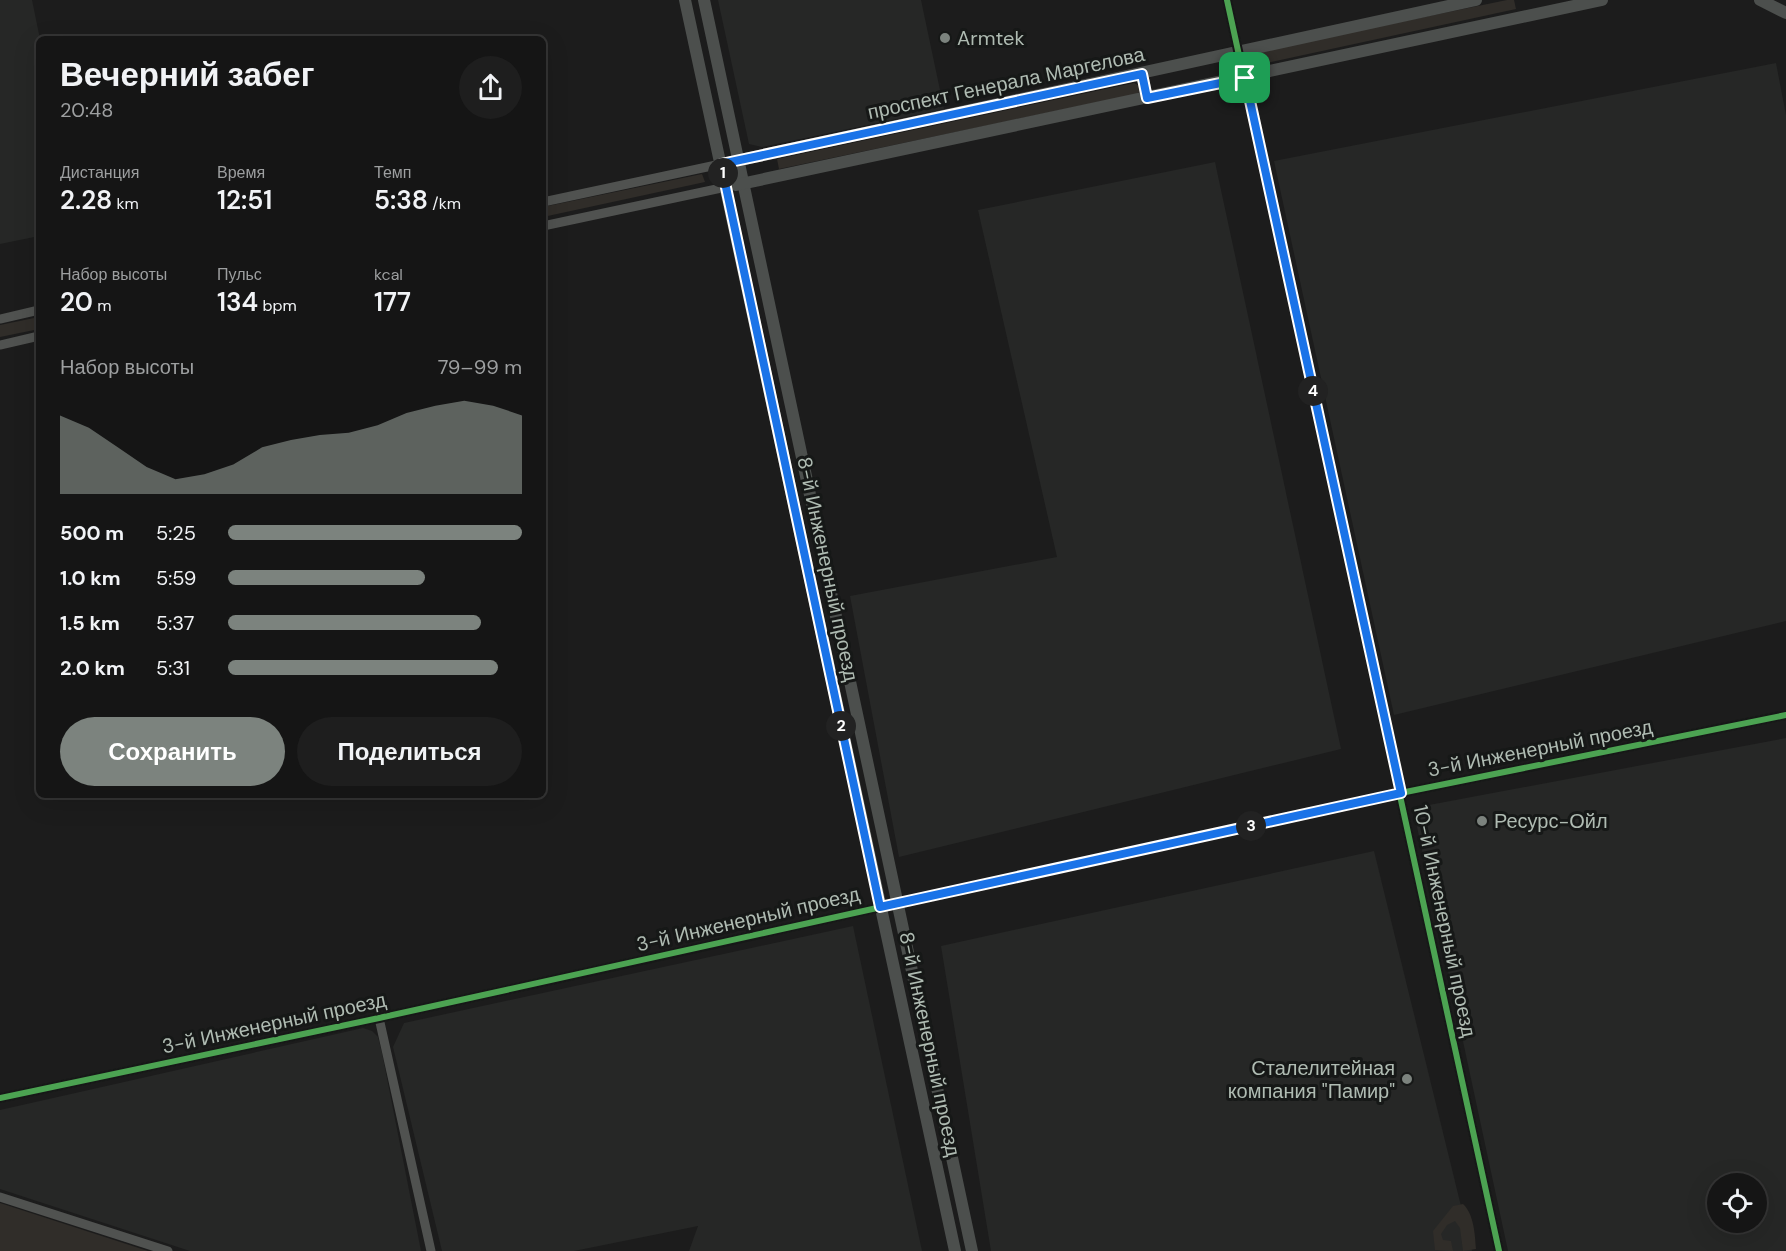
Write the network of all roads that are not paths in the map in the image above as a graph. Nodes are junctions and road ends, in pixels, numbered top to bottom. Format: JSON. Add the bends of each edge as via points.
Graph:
{"nodes":[{"id":1,"x":685,"y":0,"type":"edge"},
{"id":2,"x":704,"y":0,"type":"edge"},
{"id":3,"x":1227,"y":0,"type":"edge"},
{"id":4,"x":1476,"y":0,"type":"edge"},
{"id":5,"x":1602,"y":0,"type":"edge"},
{"id":6,"x":1760,"y":0,"type":"edge"},
{"id":7,"x":1550,"y":6,"type":"edge"},
{"id":8,"x":1786,"y":13,"type":"edge"},
{"id":9,"x":1238,"y":53,"type":"junction"},
{"id":10,"x":1142,"y":74,"type":"junction"},
{"id":11,"x":1245,"y":78,"type":"junction"},
{"id":12,"x":1147,"y":98,"type":"junction"},
{"id":13,"x":726,"y":102,"type":"junction"},
{"id":14,"x":708,"y":106,"type":"junction"},
{"id":15,"x":738,"y":160,"type":"junction"},
{"id":16,"x":721,"y":164,"type":"junction"},
{"id":17,"x":743,"y":184,"type":"junction"},
{"id":18,"x":726,"y":188,"type":"junction"},
{"id":19,"x":546,"y":201,"type":"edge"},
{"id":20,"x":546,"y":225,"type":"edge"},
{"id":21,"x":36,"y":311,"type":"edge"},
{"id":22,"x":0,"y":319,"type":"edge"},
{"id":23,"x":36,"y":337,"type":"edge"},
{"id":24,"x":0,"y":345,"type":"edge"},
{"id":25,"x":1786,"y":715,"type":"edge"},
{"id":26,"x":868,"y":773,"type":"junction"},
{"id":27,"x":852,"y":776,"type":"junction"},
{"id":28,"x":1401,"y":793,"type":"junction"},
{"id":29,"x":896,"y":903,"type":"junction"},
{"id":30,"x":880,"y":907,"type":"junction"},
{"id":31,"x":379,"y":1018,"type":"junction"},
{"id":32,"x":0,"y":1098,"type":"edge"},
{"id":33,"x":0,"y":1197,"type":"edge"},
{"id":34,"x":168,"y":1251,"type":"edge"},
{"id":35,"x":431,"y":1251,"type":"edge"},
{"id":36,"x":955,"y":1251,"type":"edge"},
{"id":37,"x":972,"y":1251,"type":"edge"},
{"id":38,"x":1499,"y":1251,"type":"edge"}],
"edges":[{"from":1,"to":14,"type":"street","name":"8-й Инженерный проезд"},
{"from":2,"to":13,"type":"street","name":"8-й Инженерный проезд"},
{"from":3,"to":9,"type":"street","name":"10-й Инженерный проезд"},
{"from":4,"to":9,"type":"street","name":"проспект Генерала Маргелова"},
{"from":5,"to":7,"type":"street"},
{"from":6,"to":8,"type":"street"},
{"from":7,"to":11,"type":"street"},
{"from":9,"to":10,"type":"street","name":"проспект Генерала Маргелова"},
{"from":9,"to":11,"type":"street","name":"10-й Инженерный проезд"},
{"from":10,"to":12,"type":"street"},
{"from":10,"to":15,"type":"street","name":"проспект Генерала Маргелова"},
{"from":11,"to":12,"type":"street"},
{"from":11,"to":28,"type":"street","name":"10-й Инженерный проезд"},
{"from":12,"to":17,"type":"street"},
{"from":13,"to":14,"type":"street"},
{"from":13,"to":15,"type":"street","name":"8-й Инженерный проезд"},
{"from":14,"to":16,"type":"street","name":"8-й Инженерный проезд"},
{"from":15,"to":16,"type":"street","name":"проспект Генерала Маргелова"},
{"from":15,"to":17,"type":"street","name":"8-й Инженерный проезд"},
{"from":16,"to":18,"type":"street","name":"8-й Инженерный проезд"},
{"from":16,"to":19,"type":"street","name":"проспект Генерала Маргелова"},
{"from":17,"to":18,"type":"street"},
{"from":17,"to":26,"type":"street","name":"8-й Инженерный проезд"},
{"from":18,"to":20,"type":"street"},
{"from":18,"to":27,"type":"street","name":"8-й Инженерный проезд"},
{"from":21,"to":22,"type":"street"},
{"from":23,"to":24,"type":"street"},
{"from":25,"to":28,"type":"street","name":"3-й Инженерный проезд"},
{"from":26,"to":27,"type":"street"},
{"from":26,"to":29,"type":"street","name":"8-й Инженерный проезд"},
{"from":27,"to":30,"type":"street","name":"8-й Инженерный проезд"},
{"from":28,"to":29,"type":"street","name":"3-й Инженерный проезд"},
{"from":28,"to":38,"type":"street","name":"10-й Инженерный проезд"},
{"from":29,"to":30,"type":"street","name":"3-й Инженерный проезд"},
{"from":29,"to":37,"type":"street","name":"8-й Инженерный проезд"},
{"from":30,"to":31,"type":"street","name":"3-й Инженерный проезд"},
{"from":30,"to":36,"type":"street","name":"8-й Инженерный проезд"},
{"from":31,"to":32,"type":"street","name":"3-й Инженерный проезд"},
{"from":31,"to":35,"type":"street"},
{"from":33,"to":34,"type":"street"}]}
